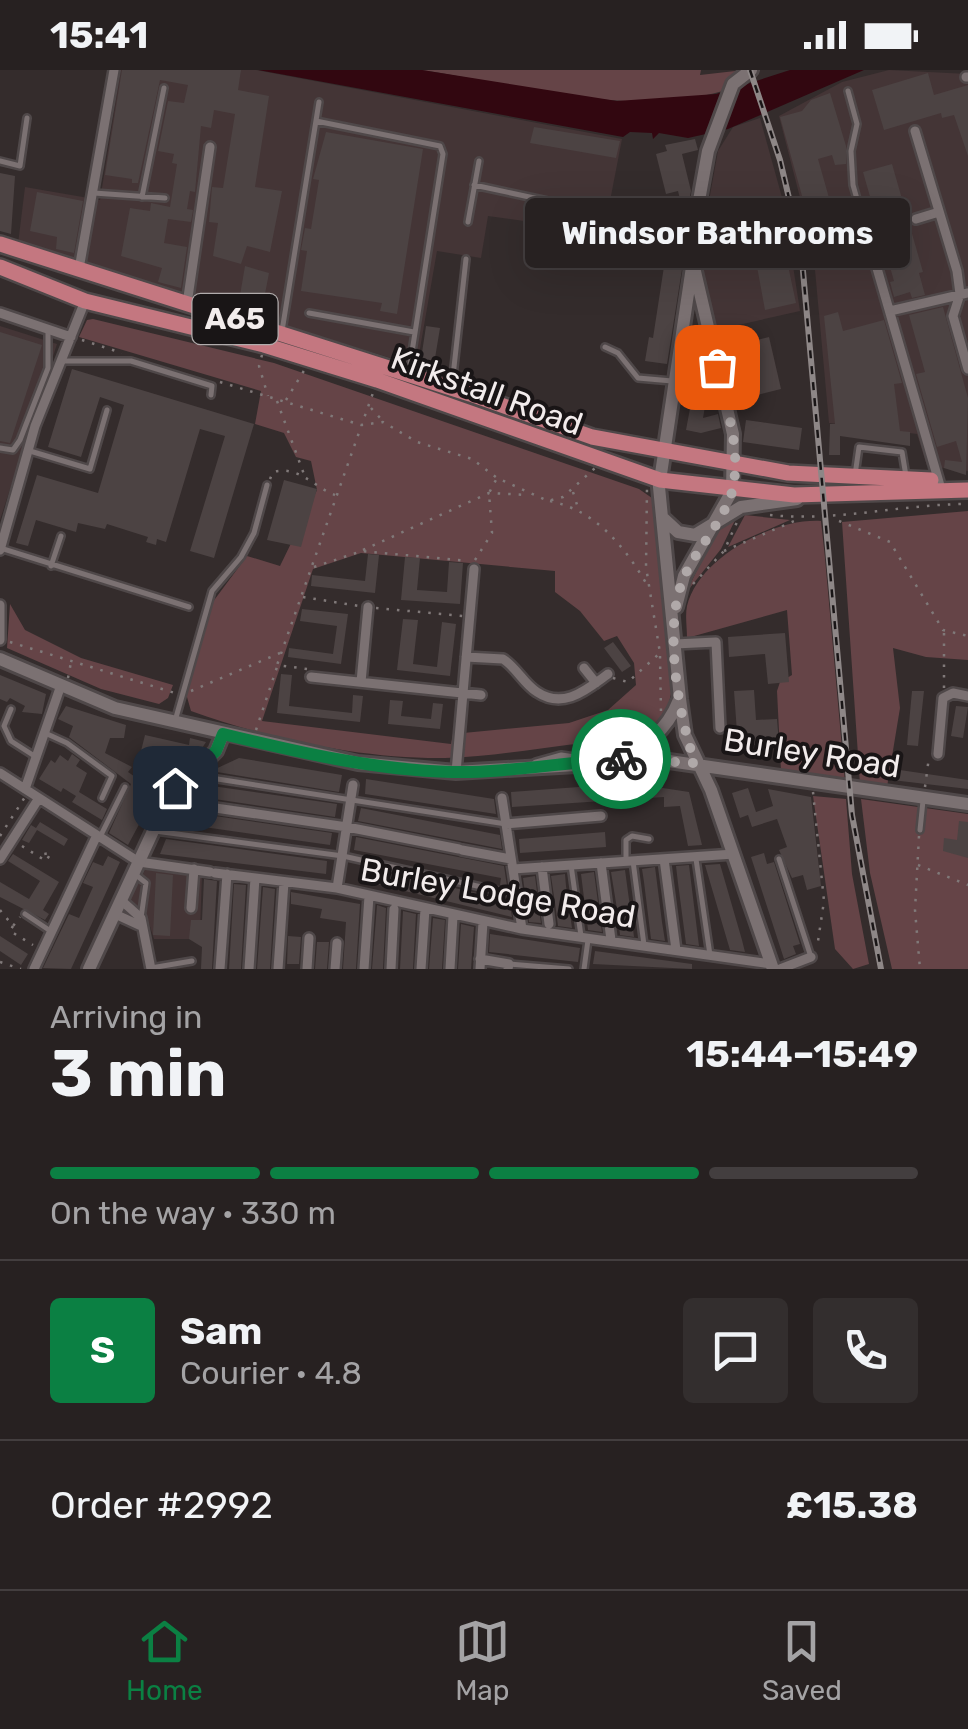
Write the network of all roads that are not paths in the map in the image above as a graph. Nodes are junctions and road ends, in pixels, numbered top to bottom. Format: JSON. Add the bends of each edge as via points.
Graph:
{"nodes":[{"id":1,"x":114,"y":70,"type":"edge"},
{"id":2,"x":751,"y":70,"type":"edge"},
{"id":3,"x":164,"y":88,"type":"dead end"},
{"id":4,"x":848,"y":90,"type":"dead end"},
{"id":5,"x":319,"y":102,"type":"dead end"},
{"id":6,"x":27,"y":118,"type":"dead end"},
{"id":7,"x":316,"y":121,"type":"junction"},
{"id":8,"x":915,"y":131,"type":"dead end"},
{"id":9,"x":210,"y":146,"type":"dead end"},
{"id":10,"x":0,"y":161,"type":"edge"},
{"id":11,"x":479,"y":161,"type":"dead end"},
{"id":12,"x":474,"y":185,"type":"junction"},
{"id":13,"x":94,"y":193,"type":"junction"},
{"id":14,"x":142,"y":198,"type":"junction"},
{"id":15,"x":165,"y":198,"type":"dead end"},
{"id":16,"x":939,"y":212,"type":"junction"},
{"id":17,"x":916,"y":218,"type":"dead end"},
{"id":18,"x":864,"y":220,"type":"joint"},
{"id":19,"x":468,"y":222,"type":"dead end"},
{"id":20,"x":695,"y":224,"type":"junction"},
{"id":21,"x":668,"y":232,"type":"junction"},
{"id":22,"x":692,"y":242,"type":"junction"},
{"id":23,"x":0,"y":244,"type":"edge"},
{"id":24,"x":38,"y":256,"type":"junction"},
{"id":25,"x":733,"y":256,"type":"dead end"},
{"id":26,"x":466,"y":259,"type":"dead end"},
{"id":27,"x":0,"y":267,"type":"edge"},
{"id":28,"x":692,"y":267,"type":"junction"},
{"id":29,"x":79,"y":269,"type":"junction"},
{"id":30,"x":30,"y":278,"type":"junction"},
{"id":31,"x":132,"y":288,"type":"junction"},
{"id":32,"x":964,"y":294,"type":"edge"},
{"id":33,"x":944,"y":296,"type":"junction"},
{"id":34,"x":84,"y":300,"type":"junction"},
{"id":35,"x":187,"y":304,"type":"junction"},
{"id":36,"x":702,"y":308,"type":"junction"},
{"id":37,"x":684,"y":310,"type":"junction"},
{"id":38,"x":890,"y":311,"type":"junction"},
{"id":39,"x":132,"y":312,"type":"junction"},
{"id":40,"x":309,"y":313,"type":"dead end"},
{"id":41,"x":0,"y":314,"type":"edge"},
{"id":42,"x":953,"y":316,"type":"junction"},
{"id":43,"x":48,"y":330,"type":"junction"},
{"id":44,"x":414,"y":332,"type":"junction"},
{"id":45,"x":281,"y":334,"type":"junction"},
{"id":46,"x":70,"y":337,"type":"junction"},
{"id":47,"x":734,"y":344,"type":"dead end"},
{"id":48,"x":605,"y":346,"type":"dead end"},
{"id":49,"x":61,"y":360,"type":"junction"},
{"id":50,"x":968,"y":369,"type":"edge"},
{"id":51,"x":408,"y":374,"type":"junction"},
{"id":52,"x":672,"y":381,"type":"junction"},
{"id":53,"x":452,"y":388,"type":"junction"},
{"id":54,"x":723,"y":393,"type":"junction"},
{"id":55,"x":211,"y":395,"type":"dead end"},
{"id":56,"x":107,"y":410,"type":"dead end"},
{"id":57,"x":0,"y":448,"type":"edge"},
{"id":58,"x":27,"y":450,"type":"junction"},
{"id":59,"x":661,"y":451,"type":"junction"},
{"id":60,"x":717,"y":459,"type":"junction"},
{"id":61,"x":736,"y":464,"type":"junction"},
{"id":62,"x":855,"y":477,"type":"junction"},
{"id":63,"x":660,"y":480,"type":"junction"},
{"id":64,"x":906,"y":480,"type":"junction"},
{"id":65,"x":687,"y":484,"type":"junction"},
{"id":66,"x":940,"y":485,"type":"junction"},
{"id":67,"x":267,"y":486,"type":"road end"},
{"id":68,"x":968,"y":488,"type":"edge"},
{"id":69,"x":732,"y":490,"type":"junction"},
{"id":70,"x":841,"y":495,"type":"junction"},
{"id":71,"x":664,"y":519,"type":"junction"},
{"id":72,"x":710,"y":529,"type":"junction"},
{"id":73,"x":61,"y":536,"type":"dead end"},
{"id":74,"x":0,"y":549,"type":"edge"},
{"id":75,"x":51,"y":566,"type":"junction"},
{"id":76,"x":474,"y":569,"type":"dead end"},
{"id":77,"x":0,"y":605,"type":"edge"},
{"id":78,"x":189,"y":607,"type":"dead end"},
{"id":79,"x":368,"y":607,"type":"road end"},
{"id":80,"x":674,"y":619,"type":"junction"},
{"id":81,"x":0,"y":640,"type":"edge"},
{"id":82,"x":675,"y":644,"type":"junction"},
{"id":83,"x":466,"y":657,"type":"junction"},
{"id":84,"x":0,"y":660,"type":"edge"},
{"id":85,"x":584,"y":668,"type":"dead end"},
{"id":86,"x":608,"y":674,"type":"road end"},
{"id":87,"x":311,"y":677,"type":"road end"},
{"id":88,"x":361,"y":682,"type":"junction"},
{"id":89,"x":596,"y":682,"type":"junction"},
{"id":90,"x":63,"y":689,"type":"junction"},
{"id":91,"x":463,"y":692,"type":"junction"},
{"id":92,"x":481,"y":694,"type":"dead end"},
{"id":93,"x":968,"y":696,"type":"edge"},
{"id":94,"x":680,"y":698,"type":"junction"},
{"id":95,"x":12,"y":709,"type":"dead end"},
{"id":96,"x":174,"y":722,"type":"junction"},
{"id":97,"x":720,"y":728,"type":"dead end"},
{"id":98,"x":44,"y":733,"type":"junction"},
{"id":99,"x":223,"y":734,"type":"junction"},
{"id":100,"x":938,"y":754,"type":"road end"},
{"id":101,"x":36,"y":757,"type":"junction"},
{"id":102,"x":142,"y":759,"type":"dead end"},
{"id":103,"x":588,"y":761,"type":"junction"},
{"id":104,"x":695,"y":763,"type":"junction"},
{"id":105,"x":456,"y":772,"type":"junction"},
{"id":106,"x":0,"y":774,"type":"edge"},
{"id":107,"x":190,"y":774,"type":"junction"},
{"id":108,"x":354,"y":785,"type":"dead end"},
{"id":109,"x":125,"y":787,"type":"dead end"},
{"id":110,"x":27,"y":790,"type":"junction"},
{"id":111,"x":39,"y":798,"type":"junction"},
{"id":112,"x":102,"y":798,"type":"dead end"},
{"id":113,"x":502,"y":798,"type":"dead end"},
{"id":114,"x":923,"y":798,"type":"junction"},
{"id":115,"x":351,"y":799,"type":"junction"},
{"id":116,"x":166,"y":800,"type":"junction"},
{"id":117,"x":968,"y":804,"type":"edge"},
{"id":118,"x":602,"y":816,"type":"dead end"},
{"id":119,"x":506,"y":824,"type":"junction"},
{"id":120,"x":347,"y":827,"type":"junction"},
{"id":121,"x":920,"y":830,"type":"road end"},
{"id":122,"x":152,"y":831,"type":"junction"},
{"id":123,"x":98,"y":836,"type":"junction"},
{"id":124,"x":648,"y":839,"type":"dead end"},
{"id":125,"x":734,"y":854,"type":"junction"},
{"id":126,"x":342,"y":856,"type":"junction"},
{"id":127,"x":696,"y":857,"type":"junction"},
{"id":128,"x":0,"y":859,"type":"edge"},
{"id":129,"x":664,"y":859,"type":"junction"},
{"id":130,"x":779,"y":860,"type":"dead end"},
{"id":131,"x":630,"y":861,"type":"junction"},
{"id":132,"x":601,"y":863,"type":"junction"},
{"id":133,"x":512,"y":864,"type":"junction"},
{"id":134,"x":572,"y":865,"type":"junction"},
{"id":135,"x":542,"y":867,"type":"junction"},
{"id":136,"x":136,"y":868,"type":"junction"},
{"id":137,"x":194,"y":869,"type":"junction"},
{"id":138,"x":217,"y":873,"type":"junction"},
{"id":139,"x":255,"y":878,"type":"junction"},
{"id":140,"x":284,"y":882,"type":"junction"},
{"id":141,"x":338,"y":888,"type":"junction"},
{"id":142,"x":517,"y":895,"type":"junction"},
{"id":143,"x":368,"y":896,"type":"junction"},
{"id":144,"x":122,"y":900,"type":"junction"},
{"id":145,"x":190,"y":908,"type":"dead end"},
{"id":146,"x":424,"y":909,"type":"junction"},
{"id":147,"x":394,"y":910,"type":"dead end"},
{"id":148,"x":25,"y":914,"type":"road end"},
{"id":149,"x":115,"y":914,"type":"junction"},
{"id":150,"x":453,"y":916,"type":"junction"},
{"id":151,"x":483,"y":922,"type":"junction"},
{"id":152,"x":142,"y":923,"type":"junction"},
{"id":153,"x":549,"y":924,"type":"dead end"},
{"id":154,"x":522,"y":928,"type":"junction"},
{"id":155,"x":52,"y":932,"type":"junction"},
{"id":156,"x":584,"y":936,"type":"junction"},
{"id":157,"x":309,"y":938,"type":"dead end"},
{"id":158,"x":611,"y":940,"type":"junction"},
{"id":159,"x":337,"y":943,"type":"dead end"},
{"id":160,"x":644,"y":945,"type":"junction"},
{"id":161,"x":676,"y":950,"type":"junction"},
{"id":162,"x":710,"y":955,"type":"junction"},
{"id":163,"x":811,"y":958,"type":"joint"},
{"id":164,"x":192,"y":961,"type":"dead end"},
{"id":165,"x":480,"y":964,"type":"edge"},
{"id":166,"x":509,"y":966,"type":"edge"},
{"id":167,"x":775,"y":967,"type":"edge"},
{"id":168,"x":34,"y":969,"type":"edge"},
{"id":169,"x":90,"y":969,"type":"edge"},
{"id":170,"x":151,"y":969,"type":"edge"},
{"id":171,"x":220,"y":969,"type":"edge"},
{"id":172,"x":249,"y":969,"type":"edge"},
{"id":173,"x":278,"y":969,"type":"edge"},
{"id":174,"x":307,"y":969,"type":"edge"},
{"id":175,"x":335,"y":969,"type":"edge"},
{"id":176,"x":364,"y":969,"type":"edge"},
{"id":177,"x":391,"y":969,"type":"edge"},
{"id":178,"x":422,"y":969,"type":"edge"},
{"id":179,"x":450,"y":969,"type":"edge"},
{"id":180,"x":569,"y":969,"type":"edge"},
{"id":181,"x":584,"y":969,"type":"edge"}],
"edges":[{"from":1,"to":13,"type":"street"},
{"from":2,"to":20,"type":"street","via":[[733,84],[711,142]]},
{"from":3,"to":14,"type":"lane"},
{"from":4,"to":18,"type":"lane","via":[[857,124],[854,185]]},
{"from":5,"to":7,"type":"lane"},
{"from":6,"to":10,"type":"lane","via":[[20,166]]},
{"from":7,"to":44,"type":"lane","via":[[440,146]]},
{"from":7,"to":45,"type":"lane"},
{"from":8,"to":16,"type":"street"},
{"from":9,"to":35,"type":"street"},
{"from":11,"to":12,"type":"lane"},
{"from":12,"to":19,"type":"lane"},
{"from":12,"to":21,"type":"lane","via":[[598,212],[619,226]]},
{"from":13,"to":14,"type":"lane"},
{"from":13,"to":29,"type":"street"},
{"from":14,"to":15,"type":"lane"},
{"from":16,"to":17,"type":"street"},
{"from":16,"to":32,"type":"street"},
{"from":18,"to":38,"type":"street"},
{"from":20,"to":21,"type":"lane"},
{"from":20,"to":22,"type":"street"},
{"from":21,"to":22,"type":"lane"},
{"from":22,"to":28,"type":"street"},
{"from":23,"to":24,"type":"main road","name":"Kirkstall Road","number":"A65"},
{"from":24,"to":29,"type":"main road","name":"Kirkstall Road","number":"A65"},
{"from":24,"to":30,"type":"main road","via":[[24,264]]},
{"from":25,"to":28,"type":"lane"},
{"from":26,"to":53,"type":"lane"},
{"from":27,"to":30,"type":"main road","name":"Kirkstall Road","number":"A65"},
{"from":28,"to":36,"type":"street"},
{"from":28,"to":37,"type":"street"},
{"from":29,"to":31,"type":"main road","name":"Kirkstall Road","number":"A65"},
{"from":30,"to":34,"type":"main road","name":"Kirkstall Road","number":"A65"},
{"from":31,"to":35,"type":"main road","name":"Kirkstall Road","number":"A65"},
{"from":31,"to":39,"type":"main road","via":[[138,296]]},
{"from":32,"to":33,"type":"street"},
{"from":32,"to":42,"type":"street"},
{"from":33,"to":38,"type":"street"},
{"from":33,"to":42,"type":"street"},
{"from":34,"to":39,"type":"main road","name":"Kirkstall Road","number":"A65"},
{"from":34,"to":46,"type":"street"},
{"from":35,"to":45,"type":"main road","name":"Kirkstall Road","number":"A65"},
{"from":36,"to":37,"type":"street"},
{"from":36,"to":54,"type":"street"},
{"from":37,"to":52,"type":"street"},
{"from":38,"to":66,"type":"street"},
{"from":39,"to":63,"type":"main road","name":"Kirkstall Road","number":"A65","via":[[378,380]]},
{"from":40,"to":44,"type":"lane"},
{"from":41,"to":43,"type":"street"},
{"from":42,"to":50,"type":"street"},
{"from":43,"to":46,"type":"street"},
{"from":43,"to":57,"type":"lane","via":[[48,368],[20,440],[13,450]]},
{"from":44,"to":51,"type":"lane"},
{"from":45,"to":51,"type":"main road","name":"Kirkstall Road","number":"A65"},
{"from":46,"to":49,"type":"street"},
{"from":47,"to":54,"type":"lane","via":[[738,390]]},
{"from":48,"to":52,"type":"lane","via":[[638,378]]},
{"from":49,"to":55,"type":"lane","via":[[131,361],[212,386]]},
{"from":49,"to":58,"type":"street"},
{"from":51,"to":53,"type":"main road","name":"Kirkstall Road","number":"A65"},
{"from":52,"to":59,"type":"street"},
{"from":53,"to":59,"type":"main road","name":"Kirkstall Road","number":"A65","via":[[592,437]]},
{"from":54,"to":61,"type":"street"},
{"from":56,"to":58,"type":"lane","via":[[90,469]]},
{"from":58,"to":74,"type":"street"},
{"from":59,"to":60,"type":"main road","name":"Kirkstall Road","number":"A65"},
{"from":59,"to":63,"type":"street"},
{"from":59,"to":65,"type":"main road"},
{"from":60,"to":61,"type":"main road","name":"Kirkstall Road","number":"A65"},
{"from":60,"to":69,"type":"main road"},
{"from":61,"to":62,"type":"main road","name":"Kirkstall Road","number":"A65"},
{"from":61,"to":69,"type":"street"},
{"from":62,"to":64,"type":"main road","name":"Kirkstall Road","number":"A65"},
{"from":62,"to":64,"type":"lane","via":[[859,447],[890,448],[906,456]]},
{"from":63,"to":65,"type":"main road","name":"Kirkstall Road","number":"A65"},
{"from":63,"to":71,"type":"street"},
{"from":64,"to":66,"type":"main road","name":"Kirkstall Road","number":"A65"},
{"from":65,"to":69,"type":"main road","name":"Kirkstall Road","number":"A65"},
{"from":66,"to":68,"type":"main road","name":"Kirkstall Road","number":"A65"},
{"from":66,"to":70,"type":"main road","name":"Kirkstall Road","number":"A65"},
{"from":67,"to":96,"type":"lane","via":[[254,533],[212,591]]},
{"from":69,"to":70,"type":"main road","name":"Kirkstall Road","number":"A65"},
{"from":69,"to":72,"type":"street"},
{"from":70,"to":72,"type":"street","via":[[741,507]]},
{"from":71,"to":72,"type":"street","via":[[685,535]]},
{"from":71,"to":80,"type":"street"},
{"from":72,"to":80,"type":"street","via":[[684,576]]},
{"from":73,"to":75,"type":"lane"},
{"from":74,"to":75,"type":"lane"},
{"from":75,"to":78,"type":"lane"},
{"from":76,"to":83,"type":"street"},
{"from":77,"to":81,"type":"street"},
{"from":79,"to":88,"type":"street"},
{"from":80,"to":82,"type":"street"},
{"from":82,"to":94,"type":"street"},
{"from":82,"to":97,"type":"street","via":[[716,642]]},
{"from":83,"to":89,"type":"street","via":[[503,658],[551,698],[581,695]]},
{"from":83,"to":91,"type":"street"},
{"from":84,"to":90,"type":"street","name":"Burley Road"},
{"from":85,"to":89,"type":"street"},
{"from":86,"to":89,"type":"street"},
{"from":87,"to":88,"type":"street"},
{"from":88,"to":91,"type":"street"},
{"from":90,"to":96,"type":"street","name":"Burley Road"},
{"from":90,"to":98,"type":"street"},
{"from":91,"to":92,"type":"street"},
{"from":91,"to":105,"type":"street"},
{"from":93,"to":100,"type":"street","via":[[945,696]]},
{"from":94,"to":103,"type":"street","via":[[663,729],[628,751]]},
{"from":94,"to":104,"type":"street"},
{"from":95,"to":101,"type":"lane","via":[[7,734]]},
{"from":96,"to":99,"type":"street","name":"Burley Road"},
{"from":98,"to":101,"type":"street"},
{"from":98,"to":112,"type":"lane","via":[[112,776]]},
{"from":99,"to":105,"type":"street","name":"Burley Road","via":[[358,763]]},
{"from":99,"to":107,"type":"street","via":[[216,751]]},
{"from":101,"to":110,"type":"street"},
{"from":102,"to":107,"type":"lane"},
{"from":103,"to":104,"type":"street","name":"Burley Road"},
{"from":103,"to":105,"type":"street","name":"Burley Road"},
{"from":104,"to":114,"type":"street","name":"Burley Road"},
{"from":104,"to":125,"type":"street"},
{"from":106,"to":110,"type":"street"},
{"from":107,"to":115,"type":"lane"},
{"from":107,"to":116,"type":"street"},
{"from":108,"to":115,"type":"street"},
{"from":109,"to":123,"type":"lane"},
{"from":110,"to":111,"type":"street"},
{"from":111,"to":123,"type":"street"},
{"from":111,"to":128,"type":"street"},
{"from":113,"to":119,"type":"street"},
{"from":114,"to":117,"type":"street","name":"Burley Road"},
{"from":114,"to":121,"type":"lane"},
{"from":115,"to":119,"type":"lane"},
{"from":115,"to":120,"type":"street"},
{"from":116,"to":120,"type":"street"},
{"from":116,"to":122,"type":"street"},
{"from":118,"to":119,"type":"street"},
{"from":119,"to":133,"type":"street"},
{"from":120,"to":126,"type":"street"},
{"from":120,"to":133,"type":"street"},
{"from":122,"to":126,"type":"lane"},
{"from":122,"to":136,"type":"street"},
{"from":123,"to":136,"type":"street"},
{"from":123,"to":155,"type":"street"},
{"from":124,"to":131,"type":"lane","via":[[626,840]]},
{"from":125,"to":127,"type":"street"},
{"from":125,"to":167,"type":"street"},
{"from":126,"to":141,"type":"street"},
{"from":126,"to":142,"type":"lane"},
{"from":127,"to":129,"type":"street"},
{"from":127,"to":162,"type":"lane"},
{"from":129,"to":131,"type":"street"},
{"from":129,"to":161,"type":"street"},
{"from":130,"to":163,"type":"lane"},
{"from":131,"to":132,"type":"street"},
{"from":131,"to":160,"type":"lane"},
{"from":132,"to":134,"type":"street"},
{"from":132,"to":158,"type":"street"},
{"from":133,"to":135,"type":"street"},
{"from":133,"to":142,"type":"street"},
{"from":134,"to":135,"type":"street"},
{"from":134,"to":156,"type":"lane"},
{"from":135,"to":153,"type":"street"},
{"from":136,"to":137,"type":"street","name":"Burley Lodge Road"},
{"from":136,"to":144,"type":"street"},
{"from":136,"to":152,"type":"lane","via":[[146,883]]},
{"from":137,"to":138,"type":"street","name":"Burley Lodge Road"},
{"from":137,"to":145,"type":"street"},
{"from":138,"to":139,"type":"street","name":"Burley Lodge Road"},
{"from":138,"to":171,"type":"street"},
{"from":139,"to":140,"type":"street","name":"Burley Lodge Road"},
{"from":139,"to":172,"type":"street"},
{"from":140,"to":141,"type":"street","name":"Burley Lodge Road"},
{"from":140,"to":173,"type":"street"},
{"from":141,"to":143,"type":"street","name":"Burley Lodge Road"},
{"from":142,"to":154,"type":"street"},
{"from":143,"to":146,"type":"street","name":"Burley Lodge Road"},
{"from":143,"to":176,"type":"street"},
{"from":144,"to":149,"type":"street"},
{"from":144,"to":152,"type":"street"},
{"from":146,"to":150,"type":"street","name":"Burley Lodge Road"},
{"from":146,"to":178,"type":"street"},
{"from":147,"to":177,"type":"street"},
{"from":148,"to":155,"type":"lane"},
{"from":149,"to":152,"type":"street"},
{"from":149,"to":169,"type":"street"},
{"from":150,"to":151,"type":"street","name":"Burley Lodge Road"},
{"from":150,"to":179,"type":"street"},
{"from":151,"to":154,"type":"street","name":"Burley Lodge Road"},
{"from":151,"to":165,"type":"street"},
{"from":152,"to":170,"type":"street"},
{"from":154,"to":156,"type":"street","name":"Burley Lodge Road"},
{"from":155,"to":168,"type":"street"},
{"from":156,"to":158,"type":"street","name":"Burley Lodge Road"},
{"from":156,"to":181,"type":"lane"},
{"from":157,"to":174,"type":"street"},
{"from":158,"to":160,"type":"street","name":"Burley Lodge Road"},
{"from":159,"to":175,"type":"street"},
{"from":160,"to":161,"type":"street","name":"Burley Lodge Road"},
{"from":161,"to":162,"type":"street","name":"Burley Lodge Road"},
{"from":162,"to":167,"type":"street","name":"Burley Lodge Road"},
{"from":163,"to":167,"type":"street"},
{"from":164,"to":170,"type":"lane"},
{"from":165,"to":166,"type":"street"},
{"from":166,"to":180,"type":"lane"}]}
